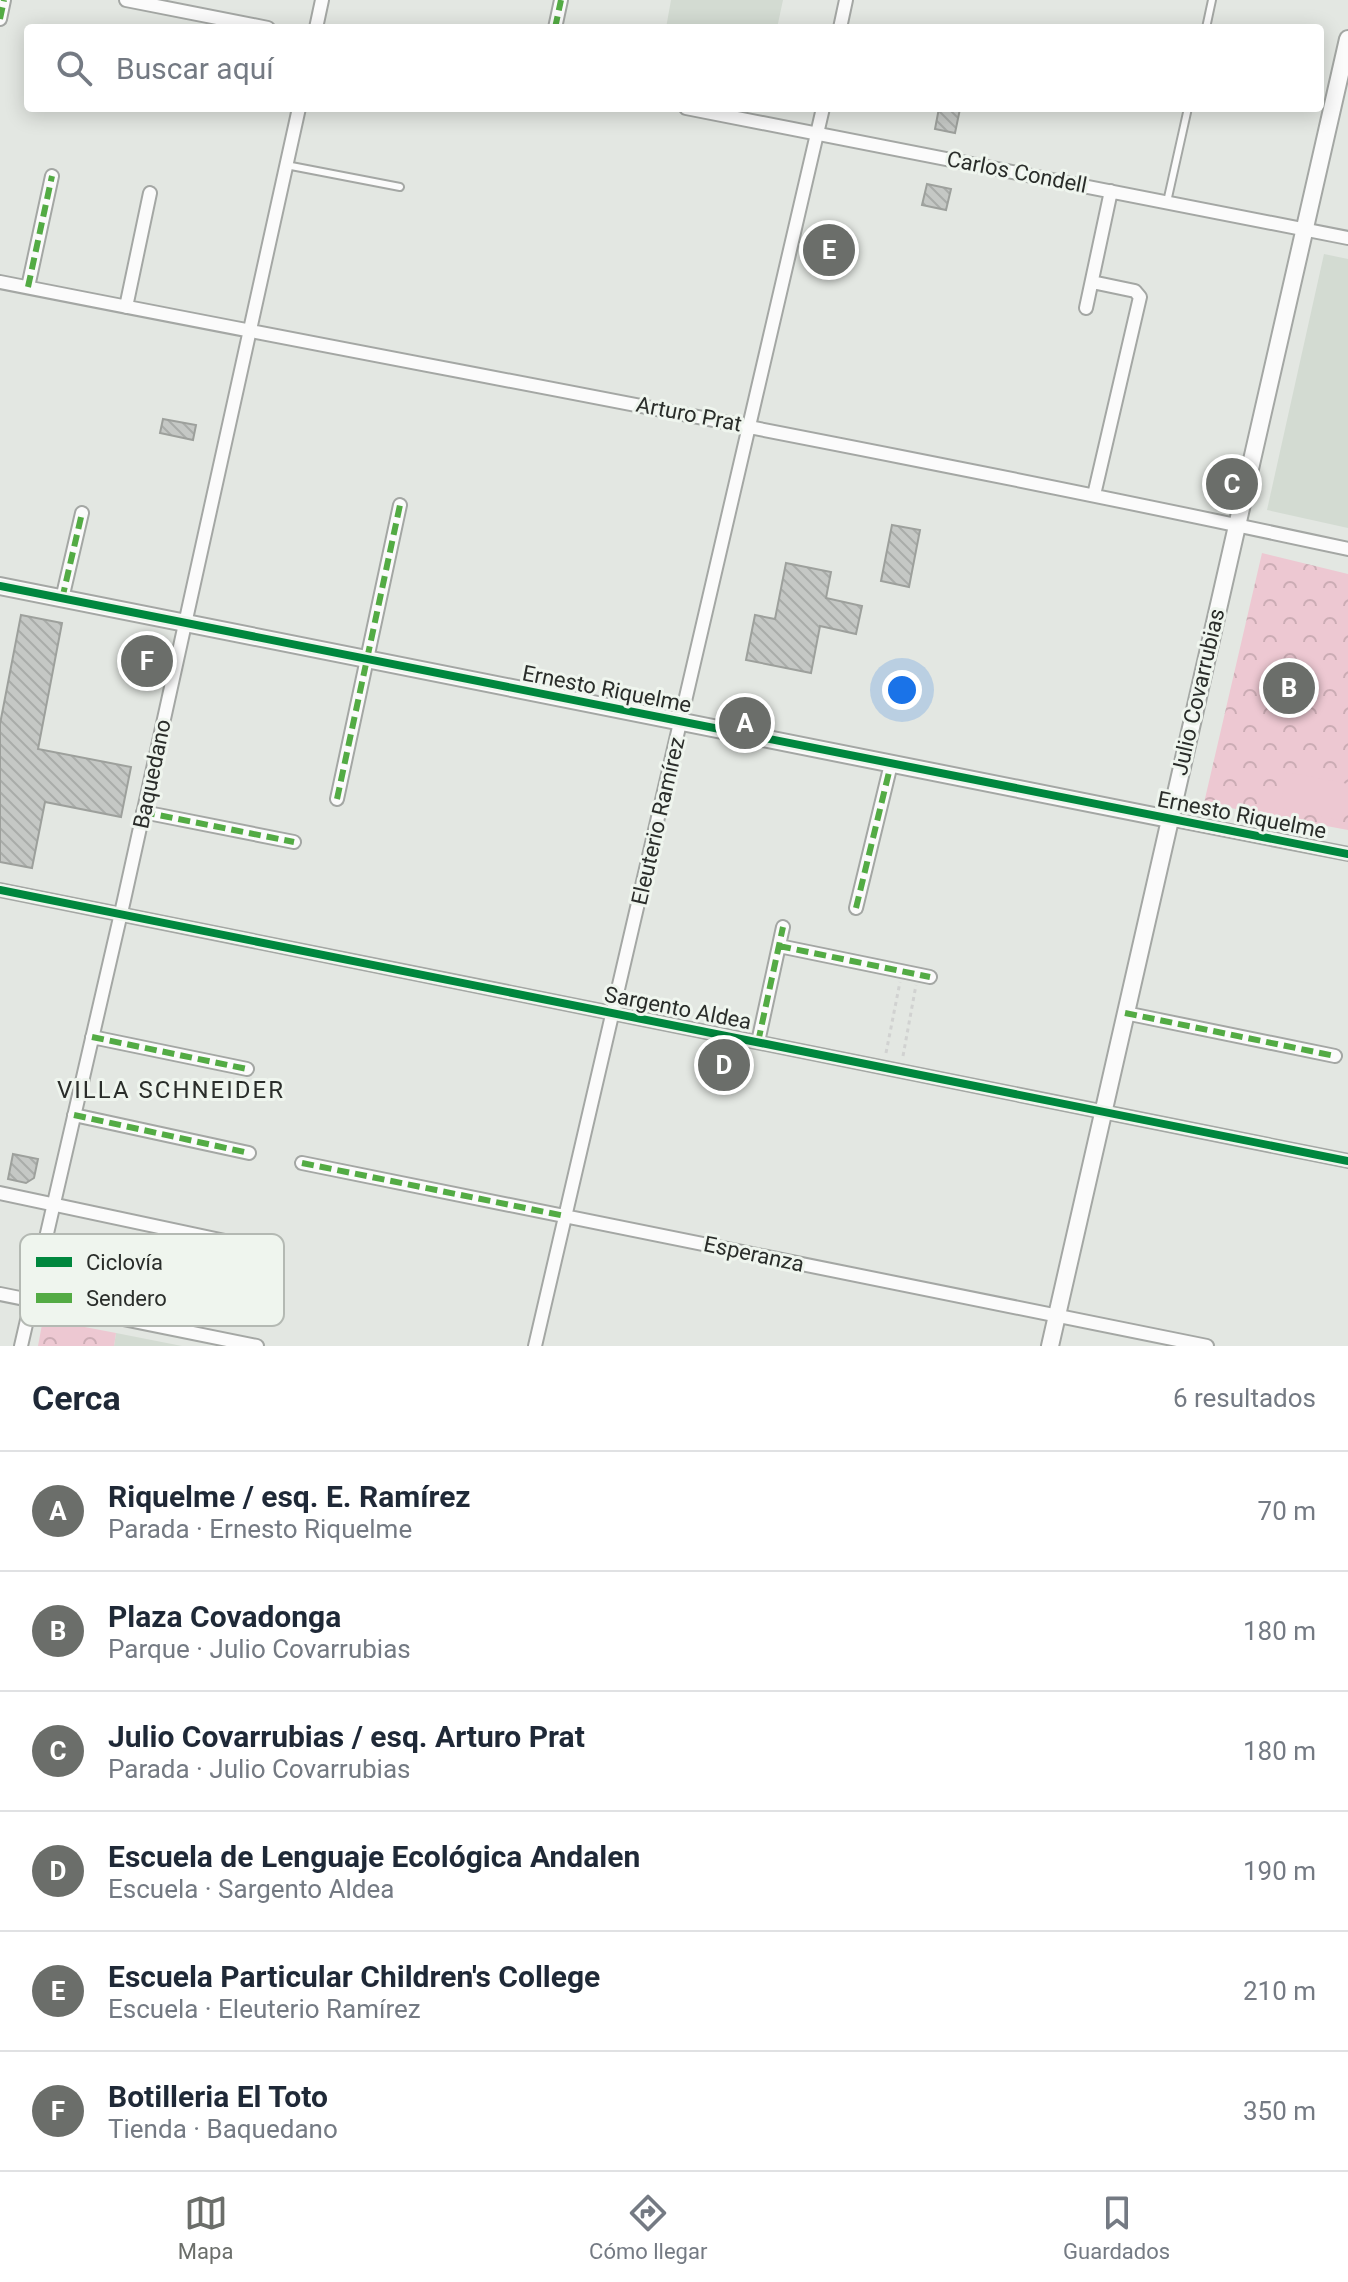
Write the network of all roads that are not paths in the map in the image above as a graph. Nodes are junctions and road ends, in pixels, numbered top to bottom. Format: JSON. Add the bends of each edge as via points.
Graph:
{"nodes":[{"id":1,"x":4,"y":0,"type":"edge"},
{"id":2,"x":126,"y":0,"type":"edge"},
{"id":3,"x":322,"y":0,"type":"edge"},
{"id":4,"x":561,"y":0,"type":"edge"},
{"id":5,"x":846,"y":0,"type":"edge"},
{"id":6,"x":1212,"y":0,"type":"edge"},
{"id":7,"x":0,"y":19,"type":"edge"},
{"id":8,"x":248,"y":24,"type":"edge"},
{"id":9,"x":317,"y":24,"type":"edge"},
{"id":10,"x":556,"y":24,"type":"edge"},
{"id":11,"x":841,"y":24,"type":"edge"},
{"id":12,"x":1207,"y":24,"type":"edge"},
{"id":13,"x":1348,"y":39,"type":"edge"},
{"id":14,"x":298,"y":112,"type":"edge"},
{"id":15,"x":708,"y":112,"type":"edge"},
{"id":16,"x":822,"y":112,"type":"edge"},
{"id":17,"x":1187,"y":112,"type":"edge"},
{"id":18,"x":818,"y":132,"type":"junction"},
{"id":19,"x":286,"y":165,"type":"junction"},
{"id":20,"x":52,"y":176,"type":"dead end"},
{"id":21,"x":400,"y":187,"type":"dead end"},
{"id":22,"x":1111,"y":191,"type":"junction"},
{"id":23,"x":150,"y":193,"type":"dead end"},
{"id":24,"x":1167,"y":202,"type":"junction"},
{"id":25,"x":1304,"y":229,"type":"junction"},
{"id":26,"x":1348,"y":238,"type":"edge"},
{"id":27,"x":0,"y":282,"type":"edge"},
{"id":28,"x":1092,"y":282,"type":"junction"},
{"id":29,"x":28,"y":287,"type":"junction"},
{"id":30,"x":126,"y":307,"type":"junction"},
{"id":31,"x":1086,"y":308,"type":"dead end"},
{"id":32,"x":251,"y":332,"type":"junction"},
{"id":33,"x":751,"y":426,"type":"junction"},
{"id":34,"x":1094,"y":495,"type":"junction"},
{"id":35,"x":400,"y":505,"type":"dead end"},
{"id":36,"x":82,"y":513,"type":"dead end"},
{"id":37,"x":1238,"y":525,"type":"junction"},
{"id":38,"x":1348,"y":549,"type":"edge"},
{"id":39,"x":0,"y":586,"type":"edge"},
{"id":40,"x":62,"y":599,"type":"junction"},
{"id":41,"x":185,"y":623,"type":"junction"},
{"id":42,"x":367,"y":659,"type":"junction"},
{"id":43,"x":681,"y":722,"type":"junction"},
{"id":44,"x":891,"y":764,"type":"junction"},
{"id":45,"x":337,"y":799,"type":"dead end"},
{"id":46,"x":143,"y":812,"type":"junction"},
{"id":47,"x":1169,"y":819,"type":"junction"},
{"id":48,"x":294,"y":842,"type":"dead end"},
{"id":49,"x":1348,"y":854,"type":"edge"},
{"id":50,"x":0,"y":890,"type":"edge"},
{"id":51,"x":856,"y":908,"type":"dead end"},
{"id":52,"x":121,"y":915,"type":"junction"},
{"id":53,"x":783,"y":927,"type":"dead end"},
{"id":54,"x":779,"y":946,"type":"junction"},
{"id":55,"x":924,"y":976,"type":"road end"},
{"id":56,"x":613,"y":1013,"type":"junction"},
{"id":57,"x":1125,"y":1013,"type":"junction"},
{"id":58,"x":92,"y":1037,"type":"junction"},
{"id":59,"x":758,"y":1042,"type":"junction"},
{"id":60,"x":1335,"y":1056,"type":"dead end"},
{"id":61,"x":247,"y":1069,"type":"dead end"},
{"id":62,"x":1103,"y":1112,"type":"junction"},
{"id":63,"x":74,"y":1115,"type":"junction"},
{"id":64,"x":249,"y":1153,"type":"dead end"},
{"id":65,"x":1348,"y":1161,"type":"edge"},
{"id":66,"x":302,"y":1163,"type":"dead end"},
{"id":67,"x":0,"y":1193,"type":"edge"},
{"id":68,"x":52,"y":1204,"type":"junction"},
{"id":69,"x":565,"y":1216,"type":"junction"},
{"id":70,"x":46,"y":1234,"type":"edge"},
{"id":71,"x":192,"y":1234,"type":"edge"},
{"id":72,"x":0,"y":1294,"type":"edge"},
{"id":73,"x":20,"y":1299,"type":"edge"},
{"id":74,"x":1057,"y":1316,"type":"junction"},
{"id":75,"x":25,"y":1326,"type":"edge"},
{"id":76,"x":147,"y":1326,"type":"edge"},
{"id":77,"x":221,"y":1342,"type":"edge"},
{"id":78,"x":21,"y":1346,"type":"edge"},
{"id":79,"x":257,"y":1346,"type":"edge"},
{"id":80,"x":535,"y":1346,"type":"edge"},
{"id":81,"x":1050,"y":1346,"type":"edge"},
{"id":82,"x":1207,"y":1346,"type":"edge"}],
"edges":[{"from":1,"to":7,"type":"street"},
{"from":2,"to":8,"type":"street"},
{"from":3,"to":9,"type":"street"},
{"from":4,"to":10,"type":"street"},
{"from":5,"to":11,"type":"street"},
{"from":6,"to":12,"type":"lane"},
{"from":13,"to":25,"type":"street","name":"Julio Covarrubias"},
{"from":14,"to":19,"type":"street","name":"Baquedano"},
{"from":15,"to":18,"type":"street","name":"Carlos Condell"},
{"from":16,"to":18,"type":"street","name":"Eleuterio Ramírez"},
{"from":17,"to":24,"type":"lane"},
{"from":18,"to":22,"type":"street","name":"Carlos Condell"},
{"from":18,"to":33,"type":"street","name":"Eleuterio Ramírez"},
{"from":19,"to":21,"type":"lane"},
{"from":19,"to":32,"type":"street","name":"Baquedano"},
{"from":20,"to":29,"type":"street"},
{"from":22,"to":24,"type":"street","name":"Carlos Condell"},
{"from":22,"to":28,"type":"street"},
{"from":23,"to":30,"type":"street"},
{"from":24,"to":25,"type":"street","name":"Carlos Condell"},
{"from":25,"to":26,"type":"street","name":"Carlos Condell"},
{"from":25,"to":37,"type":"street","name":"Julio Covarrubias"},
{"from":27,"to":29,"type":"street","name":"Arturo Prat"},
{"from":28,"to":31,"type":"street"},
{"from":28,"to":34,"type":"street","via":[[1135,291],[1140,297]]},
{"from":29,"to":30,"type":"street","name":"Arturo Prat"},
{"from":30,"to":32,"type":"street","name":"Arturo Prat"},
{"from":32,"to":33,"type":"street","name":"Arturo Prat"},
{"from":32,"to":41,"type":"street","name":"Baquedano"},
{"from":33,"to":34,"type":"street","name":"Arturo Prat"},
{"from":33,"to":43,"type":"street","name":"Eleuterio Ramírez"},
{"from":34,"to":37,"type":"street","name":"Arturo Prat"},
{"from":35,"to":42,"type":"street"},
{"from":36,"to":40,"type":"street"},
{"from":37,"to":38,"type":"street","name":"Arturo Prat"},
{"from":37,"to":47,"type":"street","name":"Julio Covarrubias"},
{"from":39,"to":40,"type":"street","name":"Ernesto Riquelme"},
{"from":40,"to":41,"type":"street","name":"Ernesto Riquelme"},
{"from":41,"to":42,"type":"street","name":"Ernesto Riquelme"},
{"from":41,"to":46,"type":"street","name":"Baquedano"},
{"from":42,"to":43,"type":"street","name":"Ernesto Riquelme"},
{"from":42,"to":45,"type":"street"},
{"from":43,"to":44,"type":"street","name":"Ernesto Riquelme"},
{"from":43,"to":56,"type":"street","name":"Eleuterio Ramírez"},
{"from":44,"to":47,"type":"street","name":"Ernesto Riquelme"},
{"from":44,"to":51,"type":"street"},
{"from":46,"to":48,"type":"street"},
{"from":46,"to":52,"type":"street","name":"Baquedano"},
{"from":47,"to":49,"type":"street","name":"Ernesto Riquelme"},
{"from":47,"to":57,"type":"street","name":"Julio Covarrubias"},
{"from":50,"to":52,"type":"street","name":"Sargento Aldea"},
{"from":52,"to":56,"type":"street","name":"Sargento Aldea"},
{"from":52,"to":58,"type":"street","name":"Baquedano"},
{"from":53,"to":54,"type":"street"},
{"from":54,"to":55,"type":"street"},
{"from":54,"to":59,"type":"street"},
{"from":56,"to":59,"type":"street","name":"Sargento Aldea"},
{"from":56,"to":69,"type":"street","name":"Eleuterio Ramírez"},
{"from":57,"to":60,"type":"street"},
{"from":57,"to":62,"type":"street","name":"Julio Covarrubias"},
{"from":58,"to":61,"type":"street"},
{"from":58,"to":63,"type":"street","name":"Baquedano"},
{"from":59,"to":62,"type":"street","name":"Sargento Aldea"},
{"from":62,"to":65,"type":"street","name":"Sargento Aldea"},
{"from":62,"to":74,"type":"street","name":"Julio Covarrubias"},
{"from":63,"to":64,"type":"street"},
{"from":63,"to":68,"type":"street","name":"Baquedano"},
{"from":66,"to":69,"type":"street","name":"Esperanza"},
{"from":67,"to":68,"type":"street"},
{"from":68,"to":70,"type":"street","name":"Baquedano"},
{"from":68,"to":71,"type":"street"},
{"from":69,"to":74,"type":"street","name":"Esperanza"},
{"from":69,"to":80,"type":"street","name":"Eleuterio Ramírez"},
{"from":72,"to":73,"type":"street"},
{"from":74,"to":81,"type":"street","name":"Julio Covarrubias"},
{"from":74,"to":82,"type":"street","name":"Esperanza"},
{"from":75,"to":78,"type":"street","name":"Baquedano"},
{"from":76,"to":77,"type":"street"},
{"from":77,"to":79,"type":"street"}]}
